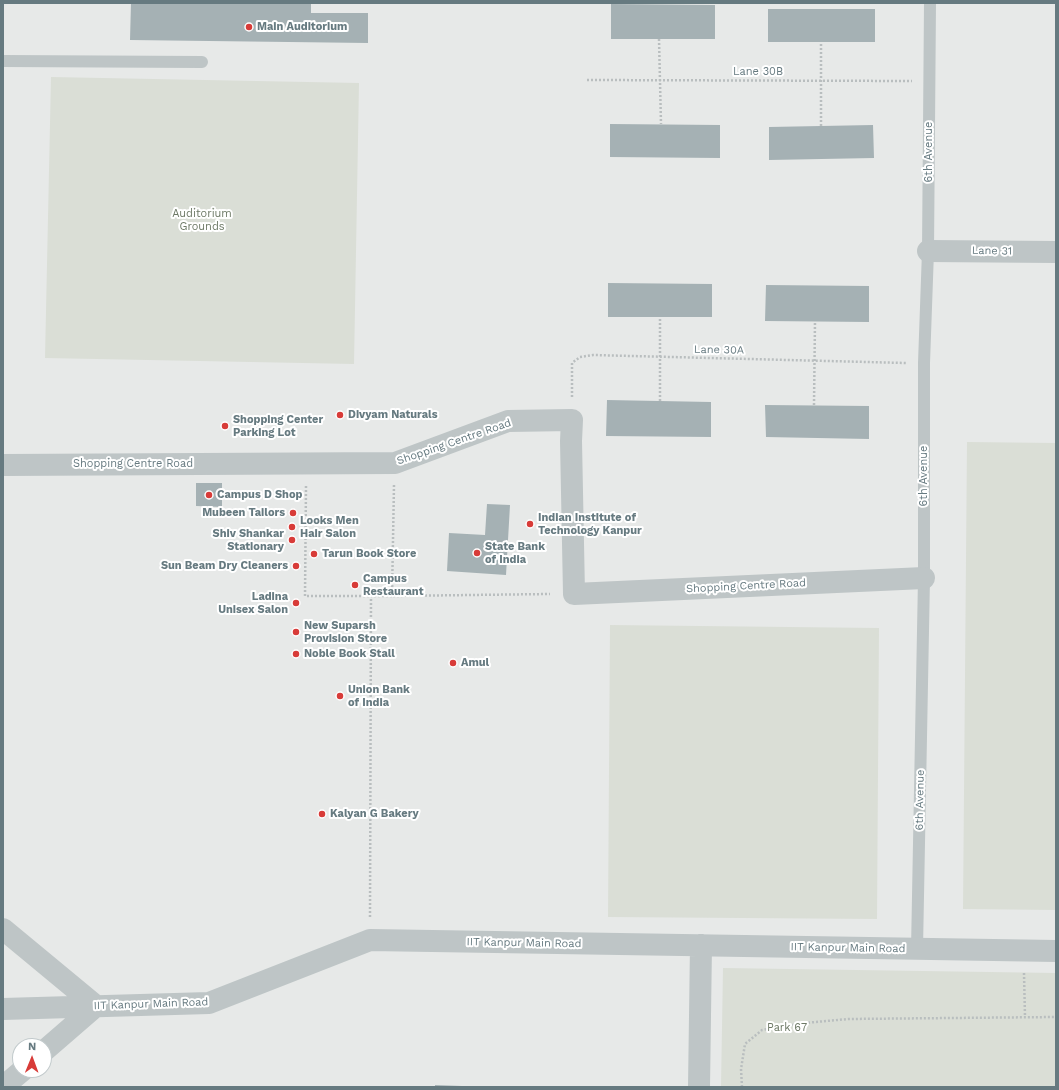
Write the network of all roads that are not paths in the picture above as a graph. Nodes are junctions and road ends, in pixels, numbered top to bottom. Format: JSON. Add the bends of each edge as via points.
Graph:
{"nodes":[{"id":1,"x":930,"y":3,"type":"edge"},
{"id":2,"x":3,"y":61,"type":"edge"},
{"id":3,"x":202,"y":62,"type":"dead end"},
{"id":4,"x":928,"y":251,"type":"junction"},
{"id":5,"x":1056,"y":252,"type":"edge"},
{"id":6,"x":3,"y":465,"type":"edge"},
{"id":7,"x":924,"y":578,"type":"junction"},
{"id":8,"x":3,"y":929,"type":"edge"},
{"id":9,"x":701,"y":945,"type":"junction"},
{"id":10,"x":917,"y":949,"type":"junction"},
{"id":11,"x":1056,"y":951,"type":"edge"},
{"id":12,"x":96,"y":1006,"type":"junction"},
{"id":13,"x":3,"y":1009,"type":"edge"},
{"id":14,"x":52,"y":1044,"type":"edge"},
{"id":15,"x":14,"y":1078,"type":"edge"},
{"id":16,"x":3,"y":1087,"type":"edge"},
{"id":17,"x":699,"y":1087,"type":"edge"}],
"edges":[{"from":1,"to":4,"type":"lane","name":"6th Avenue"},
{"from":2,"to":3,"type":"lane"},
{"from":4,"to":5,"type":"street","name":"Lane 31"},
{"from":4,"to":7,"type":"lane","name":"6th Avenue","via":[[924,363]]},
{"from":6,"to":7,"type":"street","name":"Shopping Centre Road","via":[[395,462],[508,421],[572,420],[574,594]]},
{"from":7,"to":10,"type":"lane","name":"6th Avenue"},
{"from":8,"to":12,"type":"street"},
{"from":9,"to":10,"type":"street","name":"IIT Kanpur Main Road"},
{"from":9,"to":12,"type":"street","name":"IIT Kanpur Main Road","via":[[370,940],[209,1003]]},
{"from":9,"to":17,"type":"street"},
{"from":10,"to":11,"type":"street","name":"IIT Kanpur Main Road"},
{"from":12,"to":13,"type":"street","name":"IIT Kanpur Main Road"},
{"from":12,"to":14,"type":"street"},
{"from":15,"to":16,"type":"street"}]}
